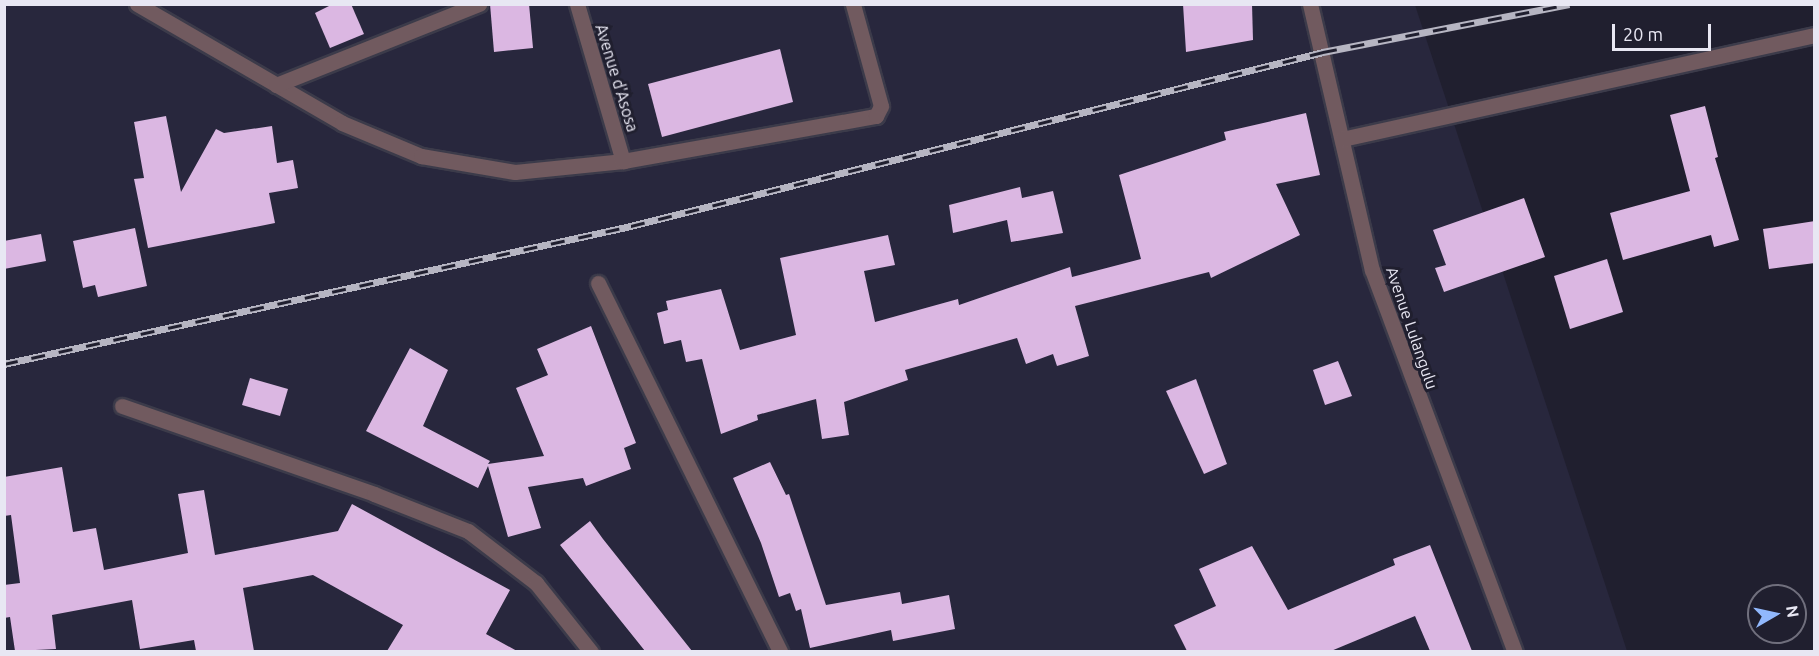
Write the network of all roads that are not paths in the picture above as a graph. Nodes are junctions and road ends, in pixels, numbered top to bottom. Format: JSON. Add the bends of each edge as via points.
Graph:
{"nodes":[{"id":1,"x":137,"y":4,"type":"edge"},
{"id":2,"x":479,"y":4,"type":"edge"},
{"id":3,"x":577,"y":4,"type":"edge"},
{"id":4,"x":853,"y":4,"type":"edge"},
{"id":5,"x":1310,"y":4,"type":"edge"},
{"id":6,"x":1815,"y":35,"type":"edge"},
{"id":7,"x":276,"y":85,"type":"junction"},
{"id":8,"x":1342,"y":140,"type":"junction"},
{"id":9,"x":623,"y":161,"type":"junction"},
{"id":10,"x":597,"y":283,"type":"dead end"},
{"id":11,"x":122,"y":406,"type":"dead end"},
{"id":12,"x":591,"y":651,"type":"edge"},
{"id":13,"x":780,"y":651,"type":"edge"},
{"id":14,"x":1515,"y":651,"type":"edge"}],
"edges":[{"from":1,"to":7,"type":"street"},
{"from":2,"to":7,"type":"street"},
{"from":3,"to":9,"type":"street","name":"Avenue d'Asosa"},
{"from":4,"to":9,"type":"street","via":[[880,114]]},
{"from":5,"to":8,"type":"street","name":"Avenue Lulangulu"},
{"from":6,"to":8,"type":"street"},
{"from":7,"to":9,"type":"street","via":[[342,123],[421,156],[515,172]]},
{"from":8,"to":14,"type":"street","name":"Avenue Lulangulu","via":[[1372,270],[1397,344]]},
{"from":10,"to":13,"type":"street"},
{"from":11,"to":12,"type":"street","via":[[468,531],[536,583]]}]}
